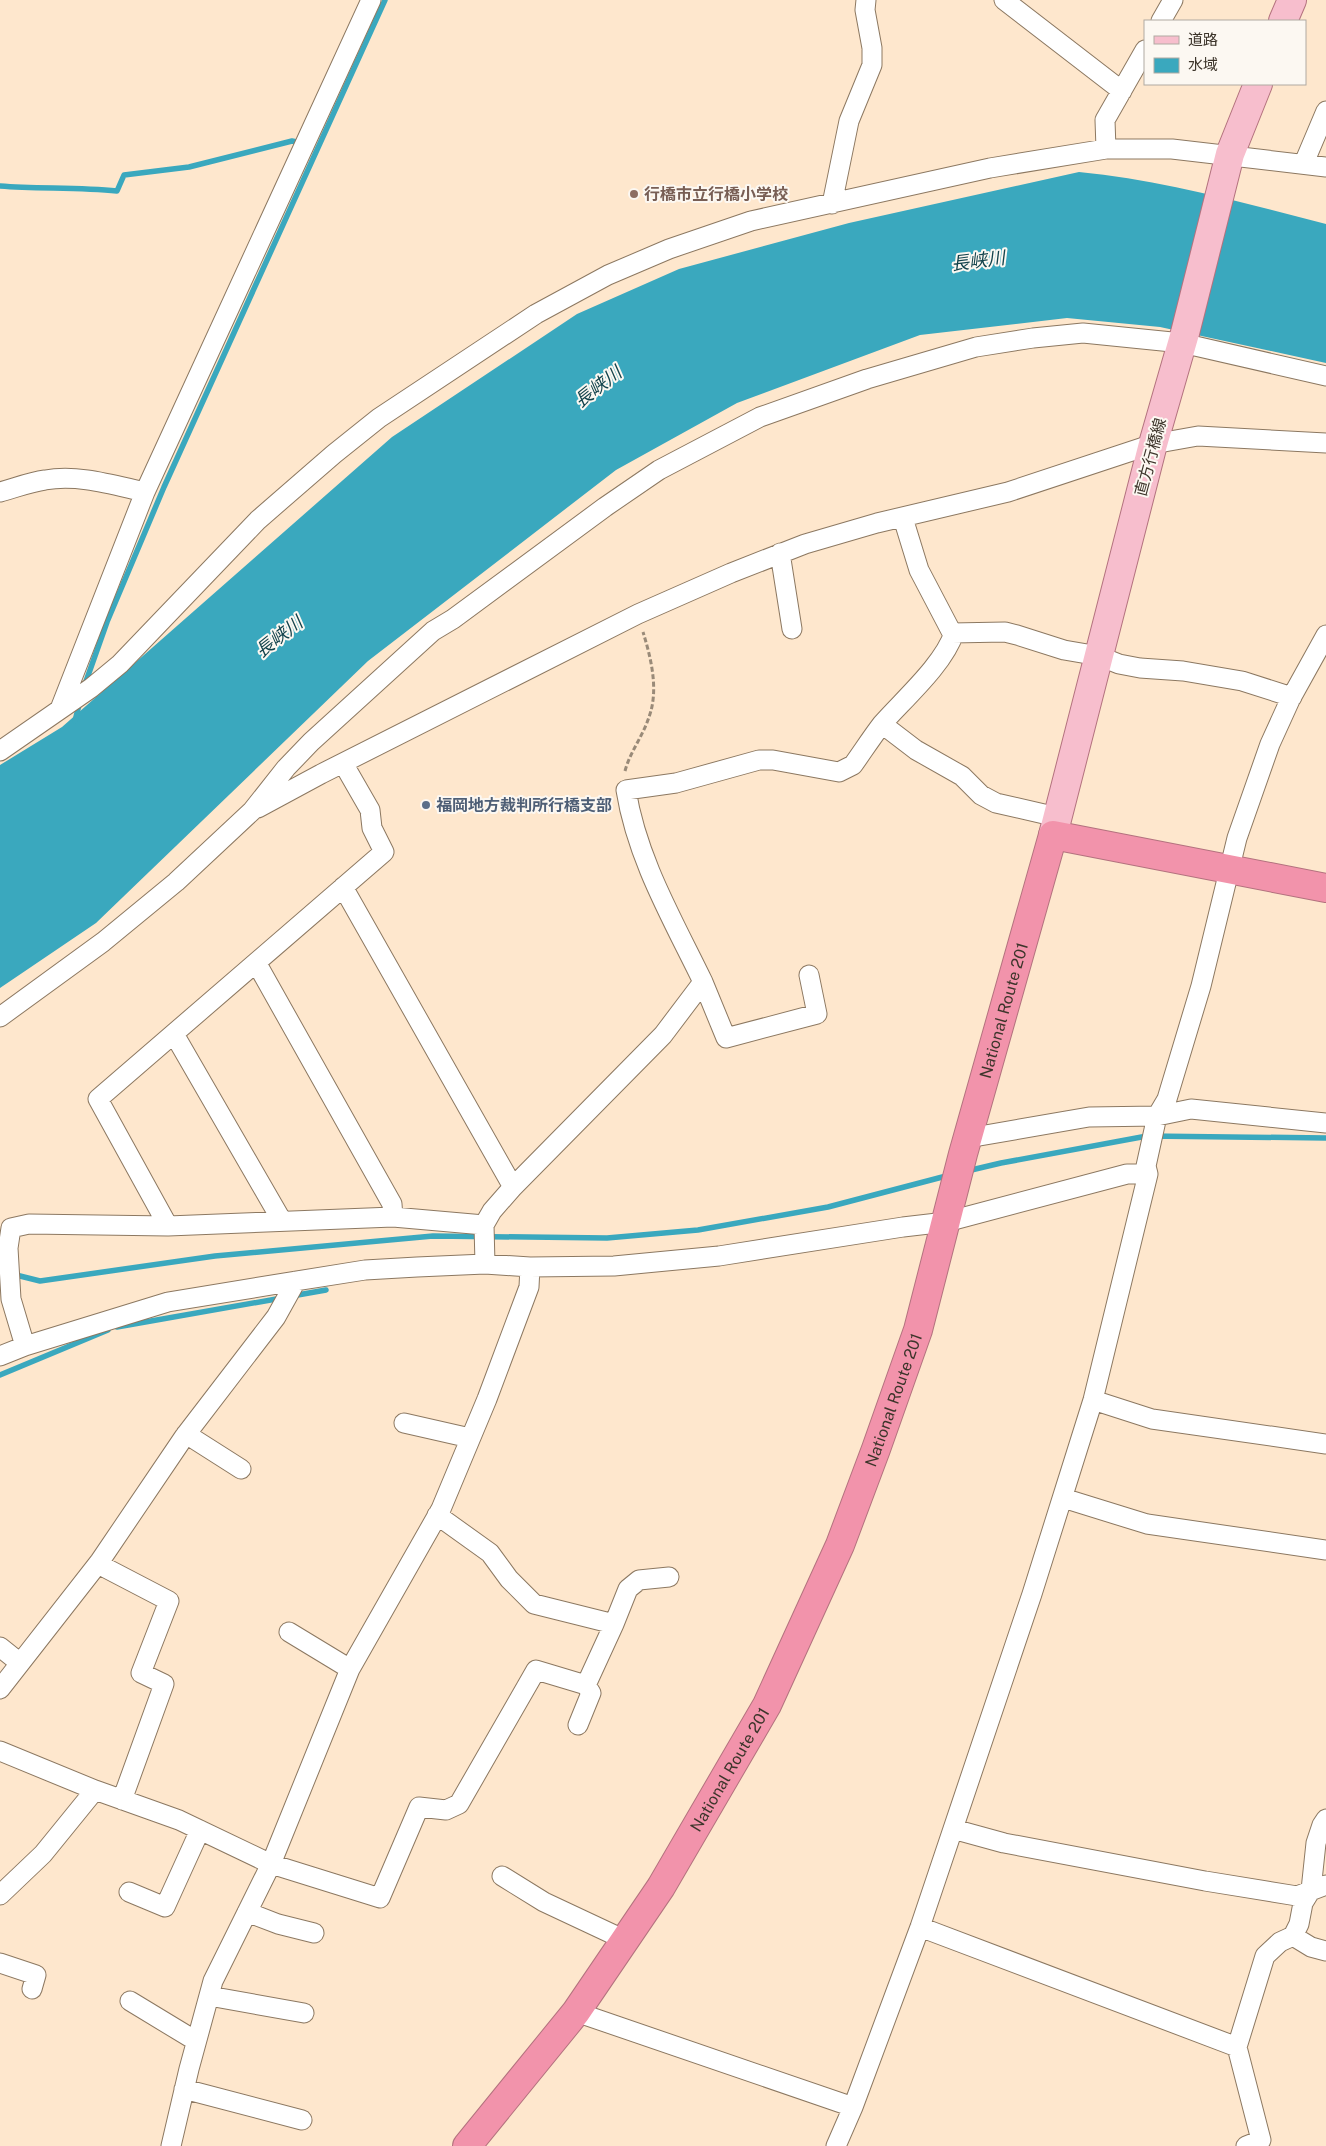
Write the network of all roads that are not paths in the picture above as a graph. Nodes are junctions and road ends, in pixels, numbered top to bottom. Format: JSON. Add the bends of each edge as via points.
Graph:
{"nodes":[{"id":1,"x":371,"y":0,"type":"edge"},
{"id":2,"x":866,"y":0,"type":"edge"},
{"id":3,"x":1004,"y":0,"type":"edge"},
{"id":4,"x":1173,"y":0,"type":"edge"},
{"id":5,"x":1292,"y":0,"type":"edge"},
{"id":6,"x":1162,"y":20,"type":"edge"},
{"id":7,"x":1283,"y":20,"type":"edge"},
{"id":8,"x":1144,"y":52,"type":"edge"},
{"id":9,"x":1258,"y":85,"type":"edge"},
{"id":10,"x":1122,"y":91,"type":"junction"},
{"id":11,"x":1326,"y":111,"type":"edge"},
{"id":12,"x":1106,"y":149,"type":"junction"},
{"id":13,"x":1304,"y":163,"type":"junction"},
{"id":14,"x":1228,"y":165,"type":"junction"},
{"id":15,"x":1326,"y":167,"type":"edge"},
{"id":16,"x":832,"y":204,"type":"junction"},
{"id":17,"x":1184,"y":338,"type":"junction"},
{"id":18,"x":1326,"y":376,"type":"edge"},
{"id":19,"x":1154,"y":444,"type":"junction"},
{"id":20,"x":1326,"y":444,"type":"edge"},
{"id":21,"x":0,"y":492,"type":"edge"},
{"id":22,"x":145,"y":492,"type":"junction"},
{"id":23,"x":903,"y":518,"type":"junction"},
{"id":24,"x":780,"y":554,"type":"junction"},
{"id":25,"x":792,"y":629,"type":"dead end"},
{"id":26,"x":954,"y":633,"type":"junction"},
{"id":27,"x":1326,"y":635,"type":"edge"},
{"id":28,"x":1099,"y":656,"type":"junction"},
{"id":29,"x":1292,"y":697,"type":"junction"},
{"id":30,"x":60,"y":709,"type":"junction"},
{"id":31,"x":882,"y":724,"type":"junction"},
{"id":32,"x":311,"y":742,"type":"junction"},
{"id":33,"x":0,"y":750,"type":"edge"},
{"id":34,"x":343,"y":763,"type":"junction"},
{"id":35,"x":321,"y":774,"type":"junction"},
{"id":36,"x":252,"y":812,"type":"junction"},
{"id":37,"x":1055,"y":826,"type":"junction"},
{"id":38,"x":1230,"y":868,"type":"junction"},
{"id":39,"x":343,"y":887,"type":"junction"},
{"id":40,"x":1326,"y":888,"type":"edge"},
{"id":41,"x":257,"y":964,"type":"junction"},
{"id":42,"x":809,"y":975,"type":"dead end"},
{"id":43,"x":703,"y":982,"type":"junction"},
{"id":44,"x":0,"y":1018,"type":"edge"},
{"id":45,"x":174,"y":1034,"type":"junction"},
{"id":46,"x":1156,"y":1121,"type":"junction"},
{"id":47,"x":1326,"y":1122,"type":"edge"},
{"id":48,"x":966,"y":1146,"type":"junction"},
{"id":49,"x":1147,"y":1170,"type":"junction"},
{"id":50,"x":513,"y":1187,"type":"junction"},
{"id":51,"x":393,"y":1218,"type":"junction"},
{"id":52,"x":947,"y":1218,"type":"junction"},
{"id":53,"x":282,"y":1221,"type":"junction"},
{"id":54,"x":484,"y":1225,"type":"junction"},
{"id":55,"x":168,"y":1226,"type":"junction"},
{"id":56,"x":4,"y":1247,"type":"edge"},
{"id":57,"x":485,"y":1259,"type":"junction"},
{"id":58,"x":530,"y":1267,"type":"junction"},
{"id":59,"x":296,"y":1280,"type":"junction"},
{"id":60,"x":7,"y":1294,"type":"edge"},
{"id":61,"x":25,"y":1346,"type":"junction"},
{"id":62,"x":0,"y":1356,"type":"edge"},
{"id":63,"x":1093,"y":1400,"type":"junction"},
{"id":64,"x":404,"y":1423,"type":"dead end"},
{"id":65,"x":186,"y":1434,"type":"junction"},
{"id":66,"x":470,"y":1438,"type":"junction"},
{"id":67,"x":1326,"y":1444,"type":"edge"},
{"id":68,"x":241,"y":1469,"type":"dead end"},
{"id":69,"x":1063,"y":1498,"type":"junction"},
{"id":70,"x":437,"y":1515,"type":"junction"},
{"id":71,"x":1326,"y":1550,"type":"edge"},
{"id":72,"x":98,"y":1564,"type":"junction"},
{"id":73,"x":669,"y":1577,"type":"dead end"},
{"id":74,"x":614,"y":1624,"type":"junction"},
{"id":75,"x":289,"y":1632,"type":"dead end"},
{"id":76,"x":0,"y":1647,"type":"edge"},
{"id":77,"x":20,"y":1663,"type":"junction"},
{"id":78,"x":350,"y":1669,"type":"junction"},
{"id":79,"x":586,"y":1685,"type":"junction"},
{"id":80,"x":0,"y":1689,"type":"edge"},
{"id":81,"x":578,"y":1725,"type":"dead end"},
{"id":82,"x":0,"y":1751,"type":"edge"},
{"id":83,"x":95,"y":1790,"type":"junction"},
{"id":84,"x":122,"y":1800,"type":"junction"},
{"id":85,"x":1326,"y":1820,"type":"edge"},
{"id":86,"x":953,"y":1829,"type":"junction"},
{"id":87,"x":200,"y":1830,"type":"junction"},
{"id":88,"x":270,"y":1864,"type":"junction"},
{"id":89,"x":502,"y":1876,"type":"dead end"},
{"id":90,"x":1318,"y":1888,"type":"edge"},
{"id":91,"x":129,"y":1892,"type":"dead end"},
{"id":92,"x":0,"y":1896,"type":"edge"},
{"id":93,"x":247,"y":1912,"type":"junction"},
{"id":94,"x":920,"y":1926,"type":"junction"},
{"id":95,"x":314,"y":1933,"type":"dead end"},
{"id":96,"x":1293,"y":1936,"type":"junction"},
{"id":97,"x":626,"y":1940,"type":"junction"},
{"id":98,"x":1326,"y":1951,"type":"edge"},
{"id":99,"x":0,"y":1963,"type":"edge"},
{"id":100,"x":36,"y":1975,"type":"dead end"},
{"id":101,"x":209,"y":1996,"type":"junction"},
{"id":102,"x":130,"y":2001,"type":"dead end"},
{"id":103,"x":576,"y":2012,"type":"junction"},
{"id":104,"x":304,"y":2013,"type":"dead end"},
{"id":105,"x":196,"y":2041,"type":"junction"},
{"id":106,"x":1237,"y":2047,"type":"junction"},
{"id":107,"x":184,"y":2089,"type":"junction"},
{"id":108,"x":854,"y":2107,"type":"junction"},
{"id":109,"x":302,"y":2120,"type":"dead end"},
{"id":110,"x":1257,"y":2144,"type":"edge"},
{"id":111,"x":171,"y":2146,"type":"edge"},
{"id":112,"x":467,"y":2146,"type":"edge"},
{"id":113,"x":836,"y":2146,"type":"edge"}],
"edges":[{"from":1,"to":22,"type":"street"},
{"from":2,"to":16,"type":"street","via":[[864,10],[872,65],[849,121]]},
{"from":3,"to":10,"type":"street"},
{"from":4,"to":6,"type":"street"},
{"from":5,"to":7,"type":"main road"},
{"from":8,"to":10,"type":"street"},
{"from":9,"to":14,"type":"main road","name":"直方行橋線"},
{"from":10,"to":12,"type":"street","via":[[1105,120]]},
{"from":11,"to":13,"type":"street"},
{"from":12,"to":14,"type":"street","via":[[1172,149]]},
{"from":12,"to":16,"type":"street","via":[[990,168]]},
{"from":13,"to":14,"type":"street"},
{"from":13,"to":15,"type":"street"},
{"from":14,"to":17,"type":"main road","name":"直方行橋線"},
{"from":16,"to":30,"type":"street","via":[[751,221],[669,249],[608,275],[536,314],[468,358],[379,418],[334,454],[258,520],[120,664]]},
{"from":17,"to":18,"type":"street"},
{"from":17,"to":19,"type":"main road","name":"直方行橋線"},
{"from":17,"to":32,"type":"street","via":[[1083,333],[976,347],[868,379],[760,417],[659,470],[598,512],[434,631]]},
{"from":19,"to":20,"type":"street","via":[[1198,436]]},
{"from":19,"to":23,"type":"street","via":[[1008,492]]},
{"from":19,"to":28,"type":"main road","name":"直方行橋線"},
{"from":21,"to":22,"type":"street","via":[[45,480],[69,478]]},
{"from":22,"to":30,"type":"street"},
{"from":23,"to":24,"type":"street","via":[[823,538]]},
{"from":23,"to":26,"type":"street","via":[[919,570],[948,629]]},
{"from":24,"to":25,"type":"street"},
{"from":24,"to":34,"type":"street","via":[[638,614]]},
{"from":26,"to":28,"type":"street","via":[[1005,632],[1064,650]]},
{"from":26,"to":31,"type":"street","via":[[945,652]]},
{"from":27,"to":29,"type":"street"},
{"from":28,"to":29,"type":"street","via":[[1140,668],[1242,681]]},
{"from":28,"to":37,"type":"main road","name":"直方行橋線"},
{"from":29,"to":38,"type":"street","via":[[1270,744],[1237,838]]},
{"from":30,"to":33,"type":"street"},
{"from":31,"to":37,"type":"street","via":[[916,750],[962,776],[981,795]]},
{"from":31,"to":43,"type":"street","via":[[853,765],[839,772],[759,760],[676,783],[626,790],[637,840],[647,866]]},
{"from":32,"to":35,"type":"street","via":[[309,753]]},
{"from":32,"to":36,"type":"street"},
{"from":34,"to":35,"type":"street"},
{"from":34,"to":39,"type":"street","via":[[370,810],[372,828],[384,852]]},
{"from":35,"to":36,"type":"street"},
{"from":36,"to":44,"type":"street","via":[[176,882],[103,942]]},
{"from":37,"to":38,"type":"highway"},
{"from":37,"to":48,"type":"highway","name":"National Route 201"},
{"from":38,"to":40,"type":"highway"},
{"from":38,"to":46,"type":"street","via":[[1201,986],[1167,1099]]},
{"from":39,"to":41,"type":"street"},
{"from":39,"to":50,"type":"street"},
{"from":41,"to":45,"type":"street"},
{"from":41,"to":51,"type":"street","via":[[392,1204]]},
{"from":42,"to":43,"type":"street","via":[[817,1014],[726,1038]]},
{"from":43,"to":50,"type":"street","via":[[663,1035]]},
{"from":45,"to":53,"type":"street"},
{"from":45,"to":55,"type":"street","via":[[98,1099]]},
{"from":46,"to":47,"type":"street","via":[[1191,1109]]},
{"from":46,"to":48,"type":"street","via":[[1089,1117]]},
{"from":46,"to":49,"type":"street"},
{"from":48,"to":52,"type":"highway","name":"National Route 201"},
{"from":49,"to":52,"type":"street"},
{"from":49,"to":63,"type":"street"},
{"from":50,"to":54,"type":"street"},
{"from":51,"to":53,"type":"street"},
{"from":51,"to":54,"type":"street"},
{"from":52,"to":58,"type":"street","via":[[719,1256],[614,1266]]},
{"from":52,"to":97,"type":"highway","name":"National Route 201","via":[[918,1330],[840,1545],[767,1705],[661,1887]]},
{"from":53,"to":55,"type":"street"},
{"from":54,"to":57,"type":"street"},
{"from":55,"to":56,"type":"street","via":[[29,1224],[11,1228]]},
{"from":56,"to":60,"type":"street"},
{"from":57,"to":58,"type":"street"},
{"from":57,"to":59,"type":"street"},
{"from":58,"to":66,"type":"street","via":[[529,1287]]},
{"from":59,"to":61,"type":"street","via":[[168,1302]]},
{"from":59,"to":65,"type":"street","via":[[276,1318]]},
{"from":60,"to":61,"type":"street"},
{"from":61,"to":62,"type":"street"},
{"from":63,"to":67,"type":"street","via":[[1152,1420]]},
{"from":63,"to":69,"type":"street"},
{"from":64,"to":66,"type":"street"},
{"from":65,"to":68,"type":"street"},
{"from":65,"to":72,"type":"street"},
{"from":66,"to":70,"type":"street"},
{"from":69,"to":71,"type":"street","via":[[1147,1524]]},
{"from":69,"to":86,"type":"street"},
{"from":70,"to":74,"type":"street","via":[[490,1554],[534,1604]]},
{"from":70,"to":78,"type":"street"},
{"from":72,"to":77,"type":"street"},
{"from":72,"to":84,"type":"street","via":[[169,1601],[141,1673],[164,1684]]},
{"from":73,"to":74,"type":"street","via":[[640,1580],[628,1589]]},
{"from":74,"to":79,"type":"street"},
{"from":75,"to":78,"type":"street"},
{"from":76,"to":77,"type":"street"},
{"from":77,"to":80,"type":"street"},
{"from":78,"to":88,"type":"street"},
{"from":79,"to":81,"type":"street","via":[[591,1693]]},
{"from":79,"to":88,"type":"street","via":[[536,1670],[459,1804],[446,1810],[419,1808],[380,1898]]},
{"from":82,"to":83,"type":"street"},
{"from":83,"to":84,"type":"street"},
{"from":83,"to":92,"type":"street","via":[[43,1854]]},
{"from":84,"to":87,"type":"street"},
{"from":85,"to":90,"type":"street","via":[[1316,1843]]},
{"from":86,"to":90,"type":"street","via":[[1004,1843],[1204,1881],[1297,1896]]},
{"from":86,"to":94,"type":"street"},
{"from":87,"to":88,"type":"street"},
{"from":87,"to":91,"type":"street","via":[[166,1907]]},
{"from":88,"to":93,"type":"street"},
{"from":89,"to":97,"type":"street","via":[[544,1902]]},
{"from":90,"to":96,"type":"street","via":[[1303,1903]]},
{"from":93,"to":95,"type":"street"},
{"from":93,"to":101,"type":"street","via":[[213,1981]]},
{"from":94,"to":106,"type":"street"},
{"from":94,"to":108,"type":"street"},
{"from":96,"to":98,"type":"street"},
{"from":96,"to":106,"type":"street","via":[[1280,1942],[1265,1956]]},
{"from":97,"to":103,"type":"highway","name":"National Route 201"},
{"from":99,"to":100,"type":"street"},
{"from":101,"to":104,"type":"street"},
{"from":101,"to":105,"type":"street"},
{"from":102,"to":105,"type":"street"},
{"from":103,"to":108,"type":"street"},
{"from":103,"to":112,"type":"highway","name":"National Route 201"},
{"from":105,"to":107,"type":"street"},
{"from":106,"to":110,"type":"street"},
{"from":107,"to":109,"type":"street"},
{"from":107,"to":111,"type":"street"},
{"from":108,"to":113,"type":"street"}]}
